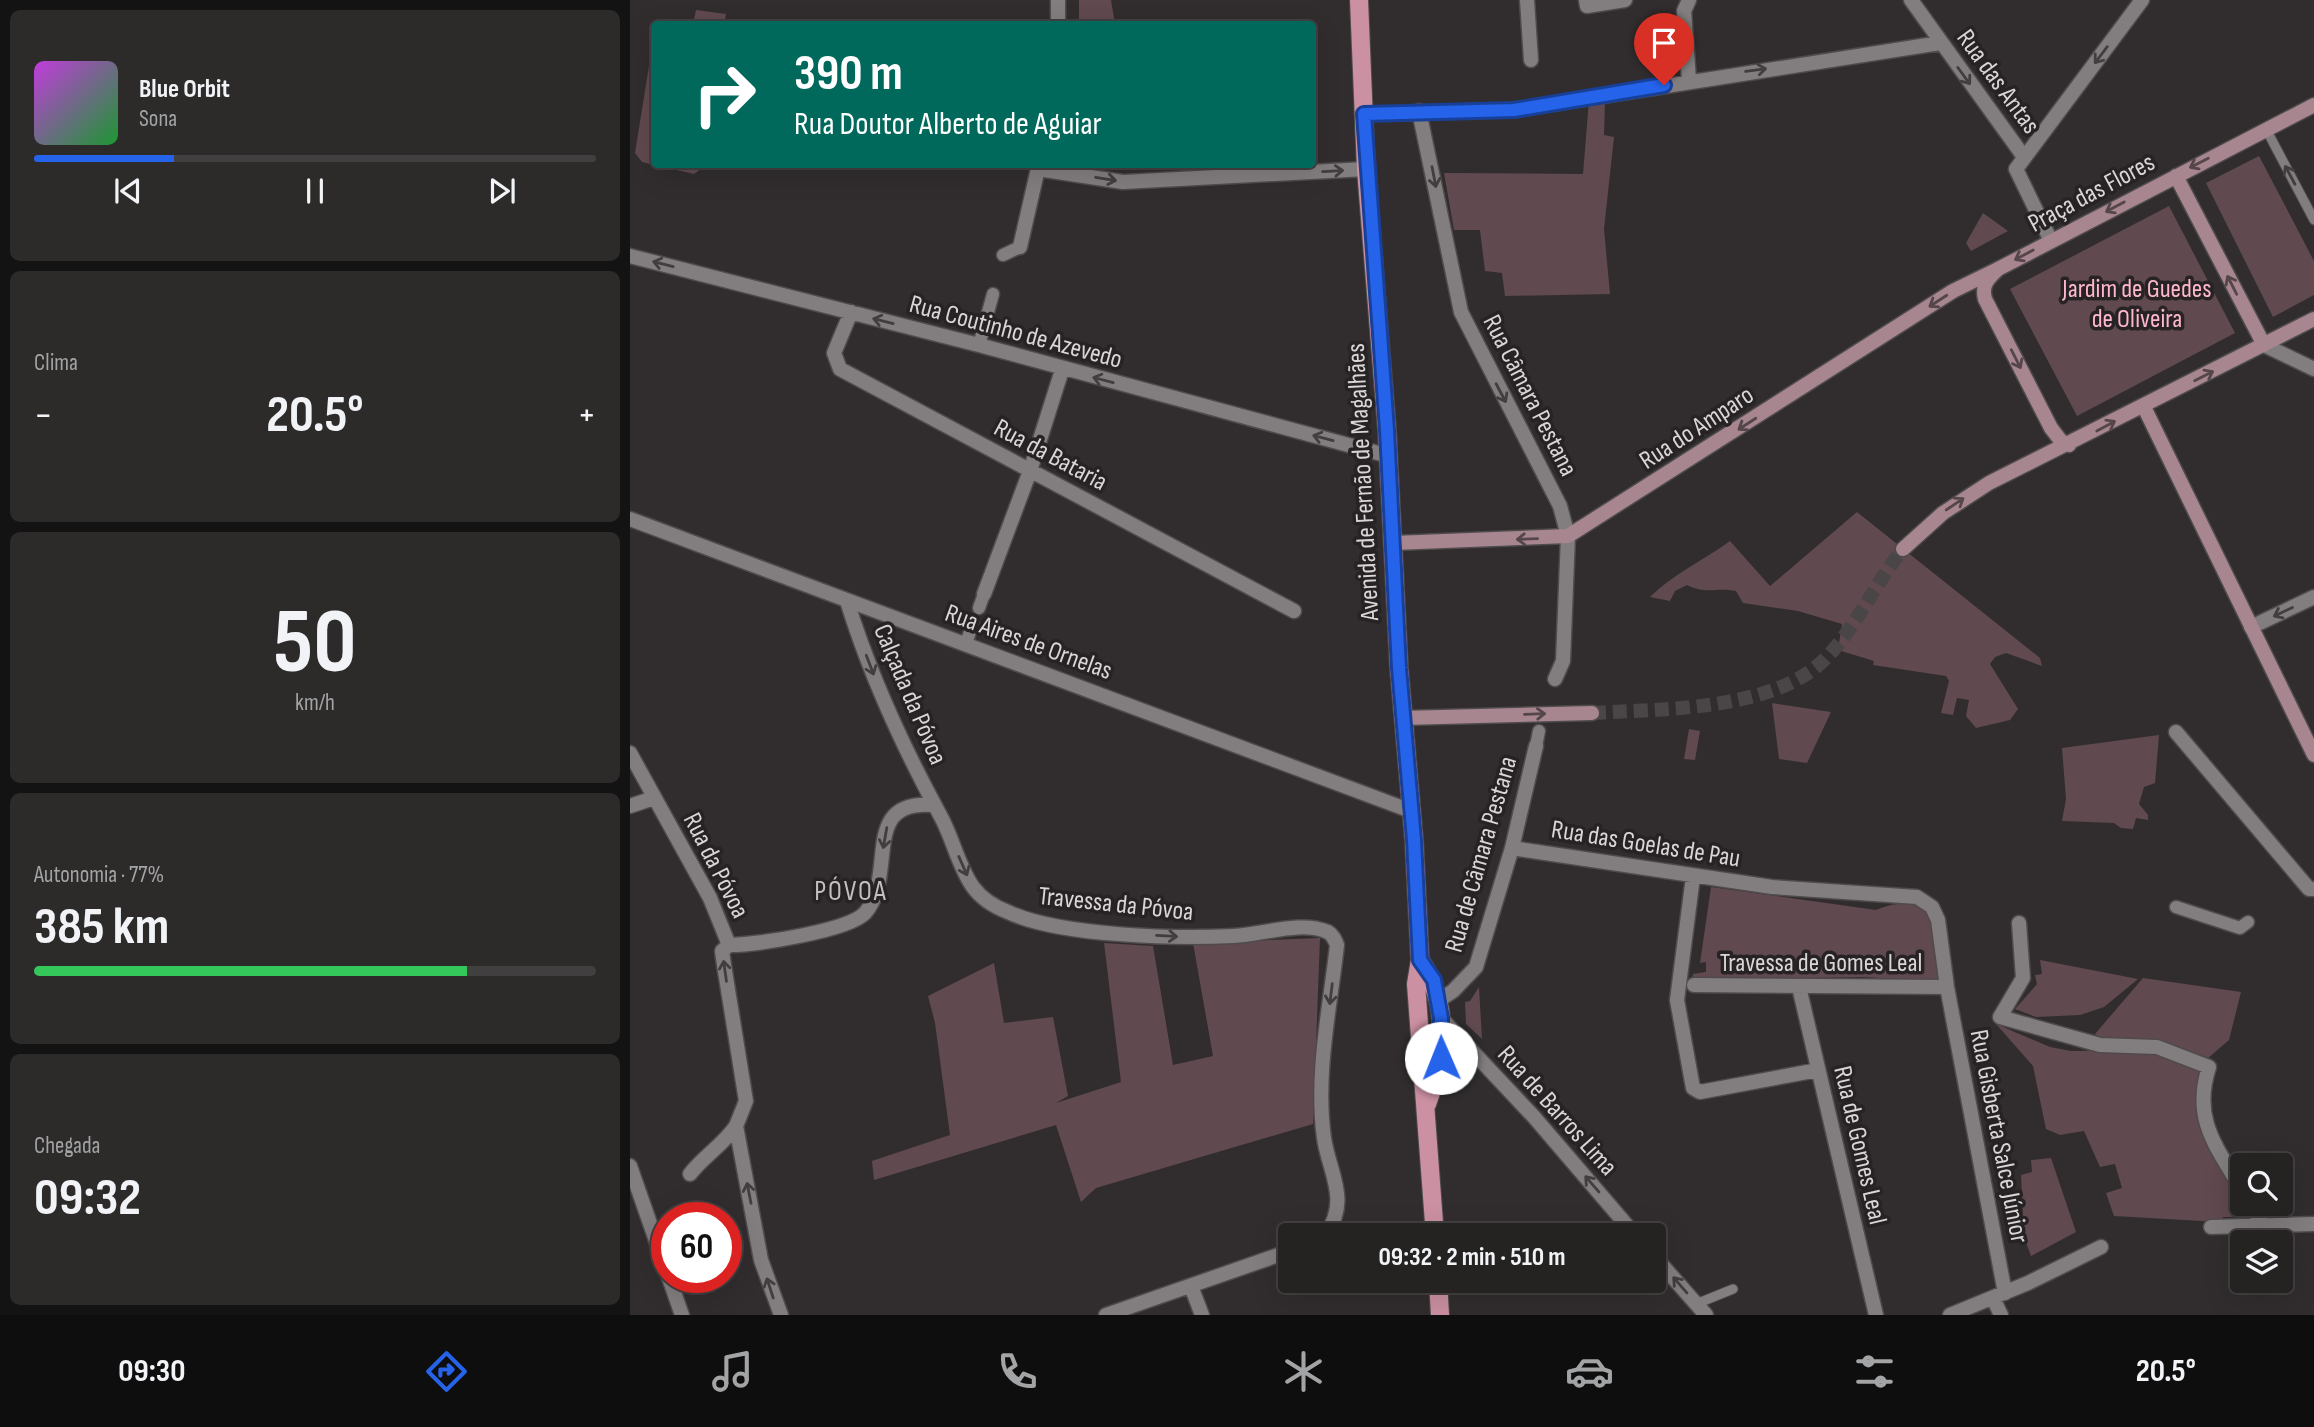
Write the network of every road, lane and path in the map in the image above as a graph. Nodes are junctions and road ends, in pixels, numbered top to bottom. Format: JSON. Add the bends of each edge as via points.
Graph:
{"nodes":[{"id":1,"x":1058,"y":0,"type":"edge"},
{"id":2,"x":1359,"y":0,"type":"edge"},
{"id":3,"x":1527,"y":0,"type":"edge"},
{"id":4,"x":1625,"y":0,"type":"edge"},
{"id":5,"x":1689,"y":0,"type":"edge"},
{"id":6,"x":1911,"y":0,"type":"edge"},
{"id":7,"x":2142,"y":0,"type":"edge"},
{"id":8,"x":1586,"y":3,"type":"edge"},
{"id":9,"x":1058,"y":21,"type":"edge"},
{"id":10,"x":1940,"y":43,"type":"junction"},
{"id":11,"x":1531,"y":60,"type":"dead end"},
{"id":12,"x":1689,"y":80,"type":"junction"},
{"id":13,"x":2314,"y":105,"type":"edge"},
{"id":14,"x":1419,"y":111,"type":"junction"},
{"id":15,"x":1364,"y":114,"type":"junction"},
{"id":16,"x":2266,"y":129,"type":"junction"},
{"id":17,"x":2024,"y":157,"type":"junction"},
{"id":18,"x":1039,"y":168,"type":"edge"},
{"id":19,"x":1045,"y":168,"type":"edge"},
{"id":20,"x":1366,"y":169,"type":"junction"},
{"id":21,"x":2176,"y":176,"type":"junction"},
{"id":22,"x":2314,"y":220,"type":"edge"},
{"id":23,"x":2051,"y":241,"type":"junction"},
{"id":24,"x":1020,"y":247,"type":"joint"},
{"id":25,"x":1003,"y":255,"type":"dead end"},
{"id":26,"x":630,"y":256,"type":"edge"},
{"id":27,"x":1998,"y":269,"type":"junction"},
{"id":28,"x":993,"y":294,"type":"dead end"},
{"id":29,"x":851,"y":312,"type":"junction"},
{"id":30,"x":2314,"y":319,"type":"edge"},
{"id":31,"x":979,"y":345,"type":"junction"},
{"id":32,"x":2264,"y":345,"type":"junction"},
{"id":33,"x":2314,"y":369,"type":"edge"},
{"id":34,"x":1062,"y":370,"type":"junction"},
{"id":35,"x":2144,"y":407,"type":"junction"},
{"id":36,"x":2069,"y":445,"type":"junction"},
{"id":37,"x":1389,"y":456,"type":"junction"},
{"id":38,"x":1030,"y":471,"type":"junction"},
{"id":39,"x":630,"y":519,"type":"edge"},
{"id":40,"x":1568,"y":536,"type":"junction"},
{"id":41,"x":1394,"y":543,"type":"junction"},
{"id":42,"x":1903,"y":549,"type":"tunnel mouth"},
{"id":43,"x":2314,"y":597,"type":"edge"},
{"id":44,"x":847,"y":601,"type":"junction"},
{"id":45,"x":981,"y":601,"type":"dead end"},
{"id":46,"x":1294,"y":611,"type":"dead end"},
{"id":47,"x":973,"y":624,"type":"dead end"},
{"id":48,"x":2252,"y":627,"type":"junction"},
{"id":49,"x":966,"y":642,"type":"junction"},
{"id":50,"x":1555,"y":679,"type":"dead end"},
{"id":51,"x":1592,"y":713,"type":"tunnel mouth"},
{"id":52,"x":1403,"y":718,"type":"junction"},
{"id":53,"x":1539,"y":731,"type":"dead end"},
{"id":54,"x":2176,"y":732,"type":"dead end"},
{"id":55,"x":1536,"y":747,"type":"joint"},
{"id":56,"x":630,"y":753,"type":"edge"},
{"id":57,"x":2314,"y":755,"type":"edge"},
{"id":58,"x":654,"y":798,"type":"junction"},
{"id":59,"x":630,"y":806,"type":"edge"},
{"id":60,"x":933,"y":806,"type":"junction"},
{"id":61,"x":1411,"y":811,"type":"junction"},
{"id":62,"x":1513,"y":848,"type":"junction"},
{"id":63,"x":1693,"y":877,"type":"junction"},
{"id":64,"x":2306,"y":890,"type":"edge"},
{"id":65,"x":2176,"y":907,"type":"dead end"},
{"id":66,"x":2248,"y":922,"type":"dead end"},
{"id":67,"x":2019,"y":923,"type":"dead end"},
{"id":68,"x":729,"y":945,"type":"junction"},
{"id":69,"x":1420,"y":960,"type":"junction"},
{"id":70,"x":1694,"y":985,"type":"dead end"},
{"id":71,"x":1798,"y":986,"type":"junction"},
{"id":72,"x":1947,"y":987,"type":"junction"},
{"id":73,"x":1439,"y":1010,"type":"junction"},
{"id":74,"x":1818,"y":1070,"type":"junction"},
{"id":75,"x":1427,"y":1104,"type":"junction"},
{"id":76,"x":736,"y":1126,"type":"junction"},
{"id":77,"x":630,"y":1166,"type":"edge"},
{"id":78,"x":2230,"y":1171,"type":"edge"},
{"id":79,"x":691,"y":1174,"type":"dead end"},
{"id":80,"x":2257,"y":1216,"type":"edge"},
{"id":81,"x":1331,"y":1223,"type":"edge"},
{"id":82,"x":1434,"y":1223,"type":"edge"},
{"id":83,"x":1625,"y":1223,"type":"edge"},
{"id":84,"x":2314,"y":1224,"type":"edge"},
{"id":85,"x":2263,"y":1225,"type":"junction"},
{"id":86,"x":651,"y":1226,"type":"edge"},
{"id":87,"x":2211,"y":1227,"type":"dead end"},
{"id":88,"x":2101,"y":1247,"type":"dead end"},
{"id":89,"x":1278,"y":1255,"type":"edge"},
{"id":90,"x":1666,"y":1269,"type":"edge"},
{"id":91,"x":1191,"y":1286,"type":"junction"},
{"id":92,"x":1733,"y":1289,"type":"dead end"},
{"id":93,"x":674,"y":1293,"type":"edge"},
{"id":94,"x":1438,"y":1293,"type":"edge"},
{"id":95,"x":1999,"y":1296,"type":"junction"},
{"id":96,"x":1701,"y":1310,"type":"edge"},
{"id":97,"x":682,"y":1315,"type":"edge"},
{"id":98,"x":781,"y":1315,"type":"edge"},
{"id":99,"x":1106,"y":1315,"type":"edge"},
{"id":100,"x":1202,"y":1315,"type":"edge"},
{"id":101,"x":1440,"y":1315,"type":"edge"},
{"id":102,"x":1876,"y":1315,"type":"edge"},
{"id":103,"x":1950,"y":1315,"type":"edge"},
{"id":104,"x":2001,"y":1315,"type":"edge"}],
"edges":[{"from":1,"to":9,"type":"street"},
{"from":2,"to":15,"type":"main road","name":"Avenida de Fernão de Magalhães"},
{"from":3,"to":11,"type":"street"},
{"from":4,"to":8,"type":"street"},
{"from":5,"to":12,"type":"street","via":[[1684,11]]},
{"from":6,"to":10,"type":"street","name":"Rua das Antas"},
{"from":7,"to":17,"type":"street","one_way":true},
{"from":12,"to":10,"type":"street","one_way":true},
{"from":10,"to":17,"type":"street","name":"Rua das Antas","one_way":true},
{"from":12,"to":14,"type":"street","via":[[1514,110]]},
{"from":13,"to":16,"type":"main road"},
{"from":14,"to":15,"type":"street"},
{"from":14,"to":40,"type":"street","name":"Rua Câmara Pestana","one_way":true,"via":[[1461,312],[1560,506]]},
{"from":15,"to":20,"type":"main road","name":"Avenida de Fernão de Magalhães"},
{"from":16,"to":21,"type":"main road","one_way":true},
{"from":22,"to":16,"type":"lane","one_way":true},
{"from":17,"to":23,"type":"street","via":[[2015,169]]},
{"from":18,"to":24,"type":"street"},
{"from":19,"to":20,"type":"street","one_way":true,"via":[[1123,182]]},
{"from":20,"to":37,"type":"main road","name":"Avenida de Fernão de Magalhães"},
{"from":21,"to":23,"type":"main road","name":"Praça das Flores","one_way":true},
{"from":32,"to":21,"type":"main road","name":"Praça das Flores","one_way":true},
{"from":23,"to":27,"type":"main road","name":"Praça das Flores","one_way":true},
{"from":24,"to":25,"type":"street"},
{"from":29,"to":26,"type":"street","name":"Rua Coutinho de Azevedo","one_way":true},
{"from":27,"to":36,"type":"main road","one_way":true,"via":[[1984,286],[1985,299],[2051,428]]},
{"from":27,"to":40,"type":"main road","name":"Rua do Amparo","one_way":true,"via":[[1953,291]]},
{"from":28,"to":31,"type":"street"},
{"from":31,"to":29,"type":"street","name":"Rua Coutinho de Azevedo","one_way":true},
{"from":29,"to":38,"type":"street","name":"Rua da Bataria","via":[[834,353],[840,369]]},
{"from":30,"to":32,"type":"main road"},
{"from":31,"to":34,"type":"street","name":"Rua Coutinho de Azevedo"},
{"from":32,"to":33,"type":"street"},
{"from":35,"to":32,"type":"main road","one_way":true},
{"from":37,"to":34,"type":"street","name":"Rua Coutinho de Azevedo","one_way":true},
{"from":34,"to":38,"type":"street"},
{"from":36,"to":35,"type":"main road","one_way":true},
{"from":35,"to":48,"type":"main road"},
{"from":42,"to":36,"type":"main road","one_way":true,"via":[[1972,493]]},
{"from":37,"to":41,"type":"main road","name":"Avenida de Fernão de Magalhães"},
{"from":38,"to":45,"type":"street"},
{"from":38,"to":46,"type":"street","name":"Rua da Bataria"},
{"from":39,"to":44,"type":"street","name":"Rua Aires de Ornelas"},
{"from":40,"to":41,"type":"main road","one_way":true},
{"from":40,"to":50,"type":"street","via":[[1563,661]]},
{"from":41,"to":52,"type":"main road","name":"Avenida de Fernão de Magalhães"},
{"from":43,"to":48,"type":"street","one_way":true},
{"from":44,"to":49,"type":"street","name":"Rua Aires de Ornelas"},
{"from":44,"to":60,"type":"street","name":"Calçada da Póvoa","one_way":true,"via":[[877,685]]},
{"from":47,"to":49,"type":"street"},
{"from":48,"to":57,"type":"main road"},
{"from":49,"to":61,"type":"street","name":"Rua Aires de Ornelas"},
{"from":52,"to":51,"type":"main road","one_way":true},
{"from":52,"to":61,"type":"main road","name":"Avenida de Fernão de Magalhães"},
{"from":53,"to":55,"type":"street"},
{"from":54,"to":64,"type":"street"},
{"from":55,"to":62,"type":"street","name":"Rua de Câmara Pestana"},
{"from":56,"to":58,"type":"street","name":"Rua da Póvoa"},
{"from":58,"to":59,"type":"street"},
{"from":58,"to":68,"type":"street","name":"Rua da Póvoa","via":[[710,898]]},
{"from":60,"to":68,"type":"street","one_way":true,"via":[[905,807],[889,821],[877,889],[856,920],[830,930]]},
{"from":60,"to":81,"type":"street","name":"Travessa da Póvoa","one_way":true,"via":[[972,886],[992,904],[1018,916],[1079,929],[1170,937],[1295,929],[1330,933],[1337,945],[1320,1087],[1338,1191]]},
{"from":61,"to":69,"type":"main road","name":"Avenida de Fernão de Magalhães"},
{"from":62,"to":63,"type":"street","name":"Rua das Goelas de Pau"},
{"from":62,"to":73,"type":"street","name":"Rua de Câmara Pestana","via":[[1476,967]]},
{"from":63,"to":72,"type":"street","name":"Rua das Goelas de Pau","via":[[1917,897],[1926,901],[1938,920]]},
{"from":63,"to":74,"type":"street","via":[[1677,1000],[1693,1088],[1700,1092]]},
{"from":65,"to":66,"type":"street","via":[[2241,928]]},
{"from":67,"to":78,"type":"street","via":[[2023,978],[2000,1017],[2100,1045],[2157,1047],[2209,1067],[2201,1094],[2204,1114]]},
{"from":76,"to":68,"type":"street","name":"Rua da Póvoa","one_way":true,"via":[[746,1101],[722,951]]},
{"from":69,"to":73,"type":"main road","name":"Avenida de Fernão de Magalhães","via":[[1434,980]]},
{"from":69,"to":75,"type":"main road","name":"Avenida de Fernão de Magalhães","via":[[1416,984]]},
{"from":70,"to":71,"type":"street","name":"Travessa de Gomes Leal"},
{"from":71,"to":72,"type":"street","name":"Travessa de Gomes Leal"},
{"from":71,"to":74,"type":"street","name":"Rua de Gomes Leal"},
{"from":72,"to":95,"type":"street","name":"Rua Gisberta Salce Júnior"},
{"from":73,"to":75,"type":"main road","name":"Avenida de Fernão de Magalhães","via":[[1441,1058]]},
{"from":83,"to":73,"type":"street","name":"Rua de Barros Lima","one_way":true},
{"from":74,"to":102,"type":"street","name":"Rua de Gomes Leal"},
{"from":75,"to":82,"type":"main road","name":"Avenida de Fernão de Magalhães"},
{"from":76,"to":79,"type":"street","name":"Rua da Póvoa"},
{"from":98,"to":76,"type":"street","name":"Rua da Póvoa","one_way":true,"via":[[761,1260]]},
{"from":77,"to":86,"type":"street"},
{"from":80,"to":85,"type":"street"},
{"from":84,"to":85,"type":"street"},
{"from":85,"to":87,"type":"street"},
{"from":88,"to":95,"type":"street"},
{"from":89,"to":91,"type":"street"},
{"from":96,"to":90,"type":"street","one_way":true},
{"from":91,"to":99,"type":"street"},
{"from":91,"to":100,"type":"street"},
{"from":92,"to":96,"type":"lane"},
{"from":93,"to":97,"type":"street"},
{"from":94,"to":101,"type":"main road"},
{"from":95,"to":103,"type":"street"},
{"from":95,"to":104,"type":"street","name":"Rua Gisberta Salce Júnior"}]}
